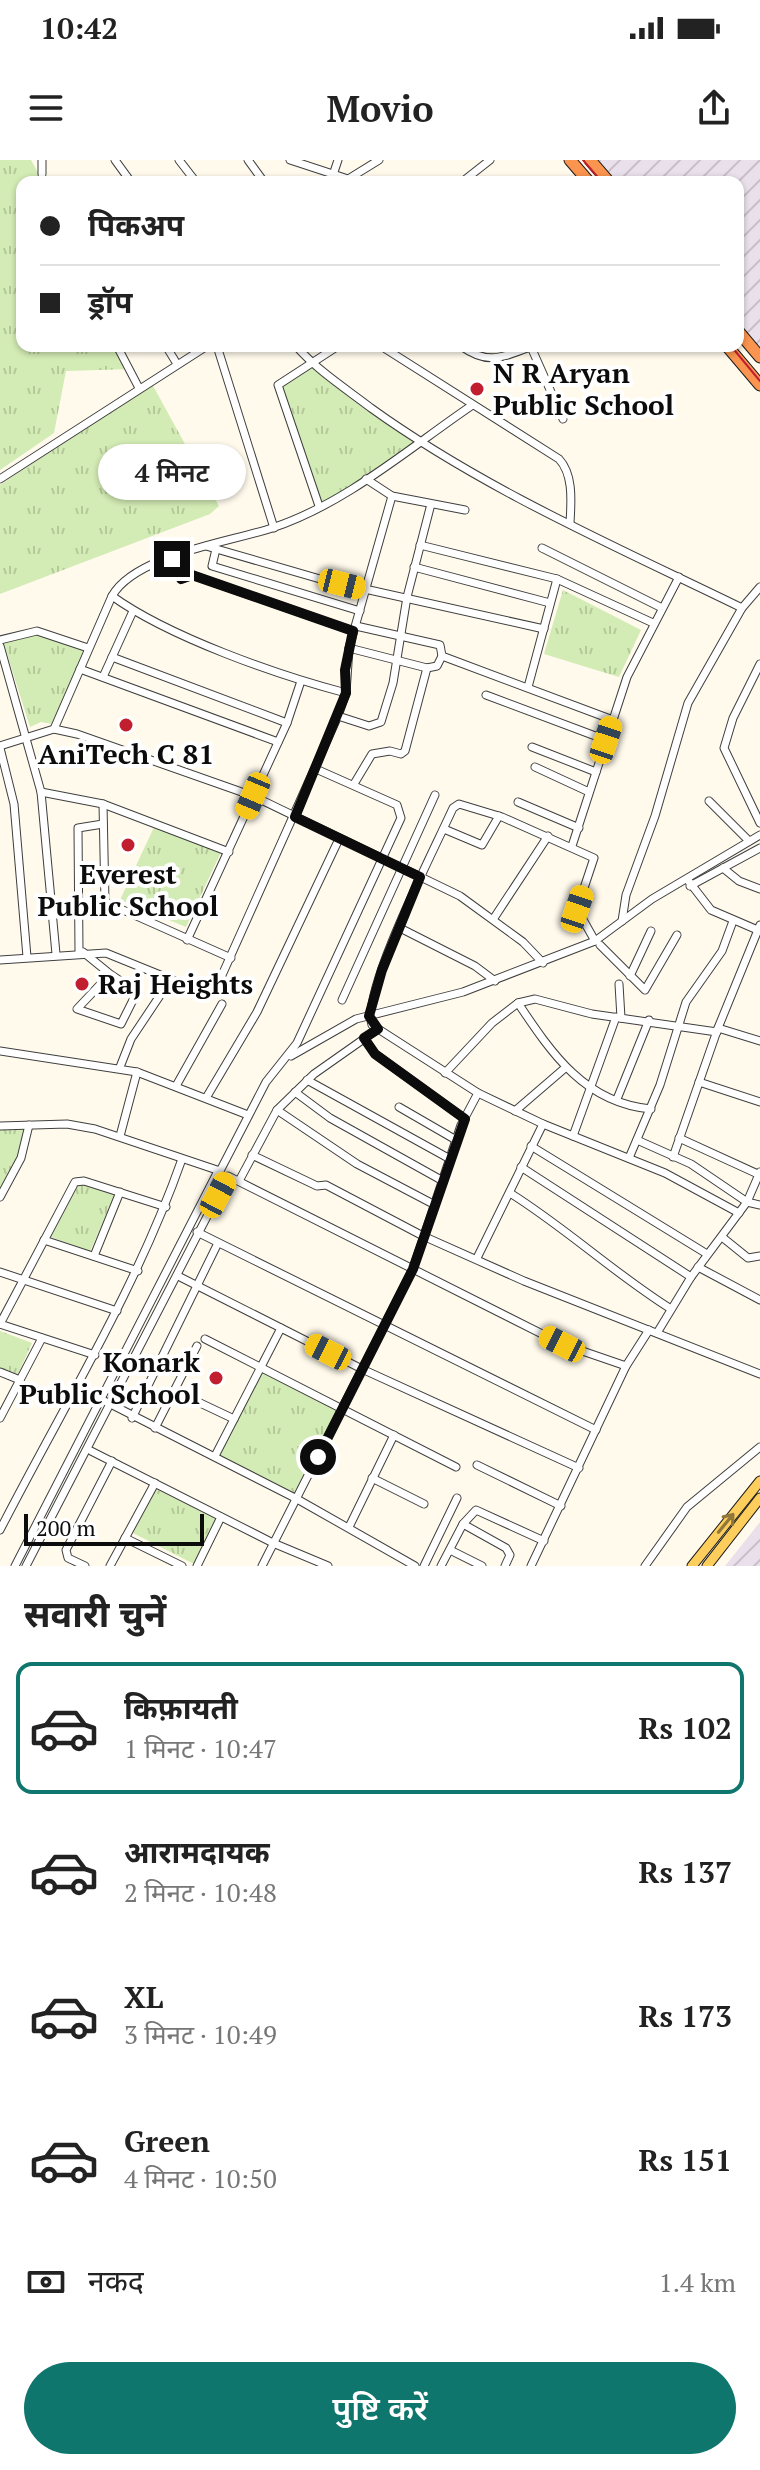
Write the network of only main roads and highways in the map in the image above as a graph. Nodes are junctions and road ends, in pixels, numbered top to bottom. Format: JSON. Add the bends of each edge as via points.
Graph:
{"nodes":[{"id":1,"x":570,"y":160,"type":"edge"},
{"id":2,"x":590,"y":160,"type":"edge"},
{"id":3,"x":584,"y":176,"type":"edge"},
{"id":4,"x":604,"y":176,"type":"edge"},
{"id":5,"x":744,"y":338,"type":"edge"},
{"id":6,"x":732,"y":352,"type":"edge"},
{"id":7,"x":759,"y":356,"type":"edge"},
{"id":8,"x":745,"y":367,"type":"junction"},
{"id":9,"x":760,"y":385,"type":"edge"},
{"id":10,"x":760,"y":1481,"type":"edge"},
{"id":11,"x":760,"y":1498,"type":"edge"},
{"id":12,"x":692,"y":1566,"type":"edge"},
{"id":13,"x":707,"y":1566,"type":"edge"}],
"edges":[{"from":1,"to":3,"type":"highway"},
{"from":2,"to":4,"type":"highway"},
{"from":5,"to":7,"type":"highway"},
{"from":6,"to":8,"type":"highway"},
{"from":7,"to":8,"type":"highway"},
{"from":8,"to":9,"type":"highway"},
{"from":12,"to":10,"type":"main road","one_way":true},
{"from":11,"to":13,"type":"main road"}]}
